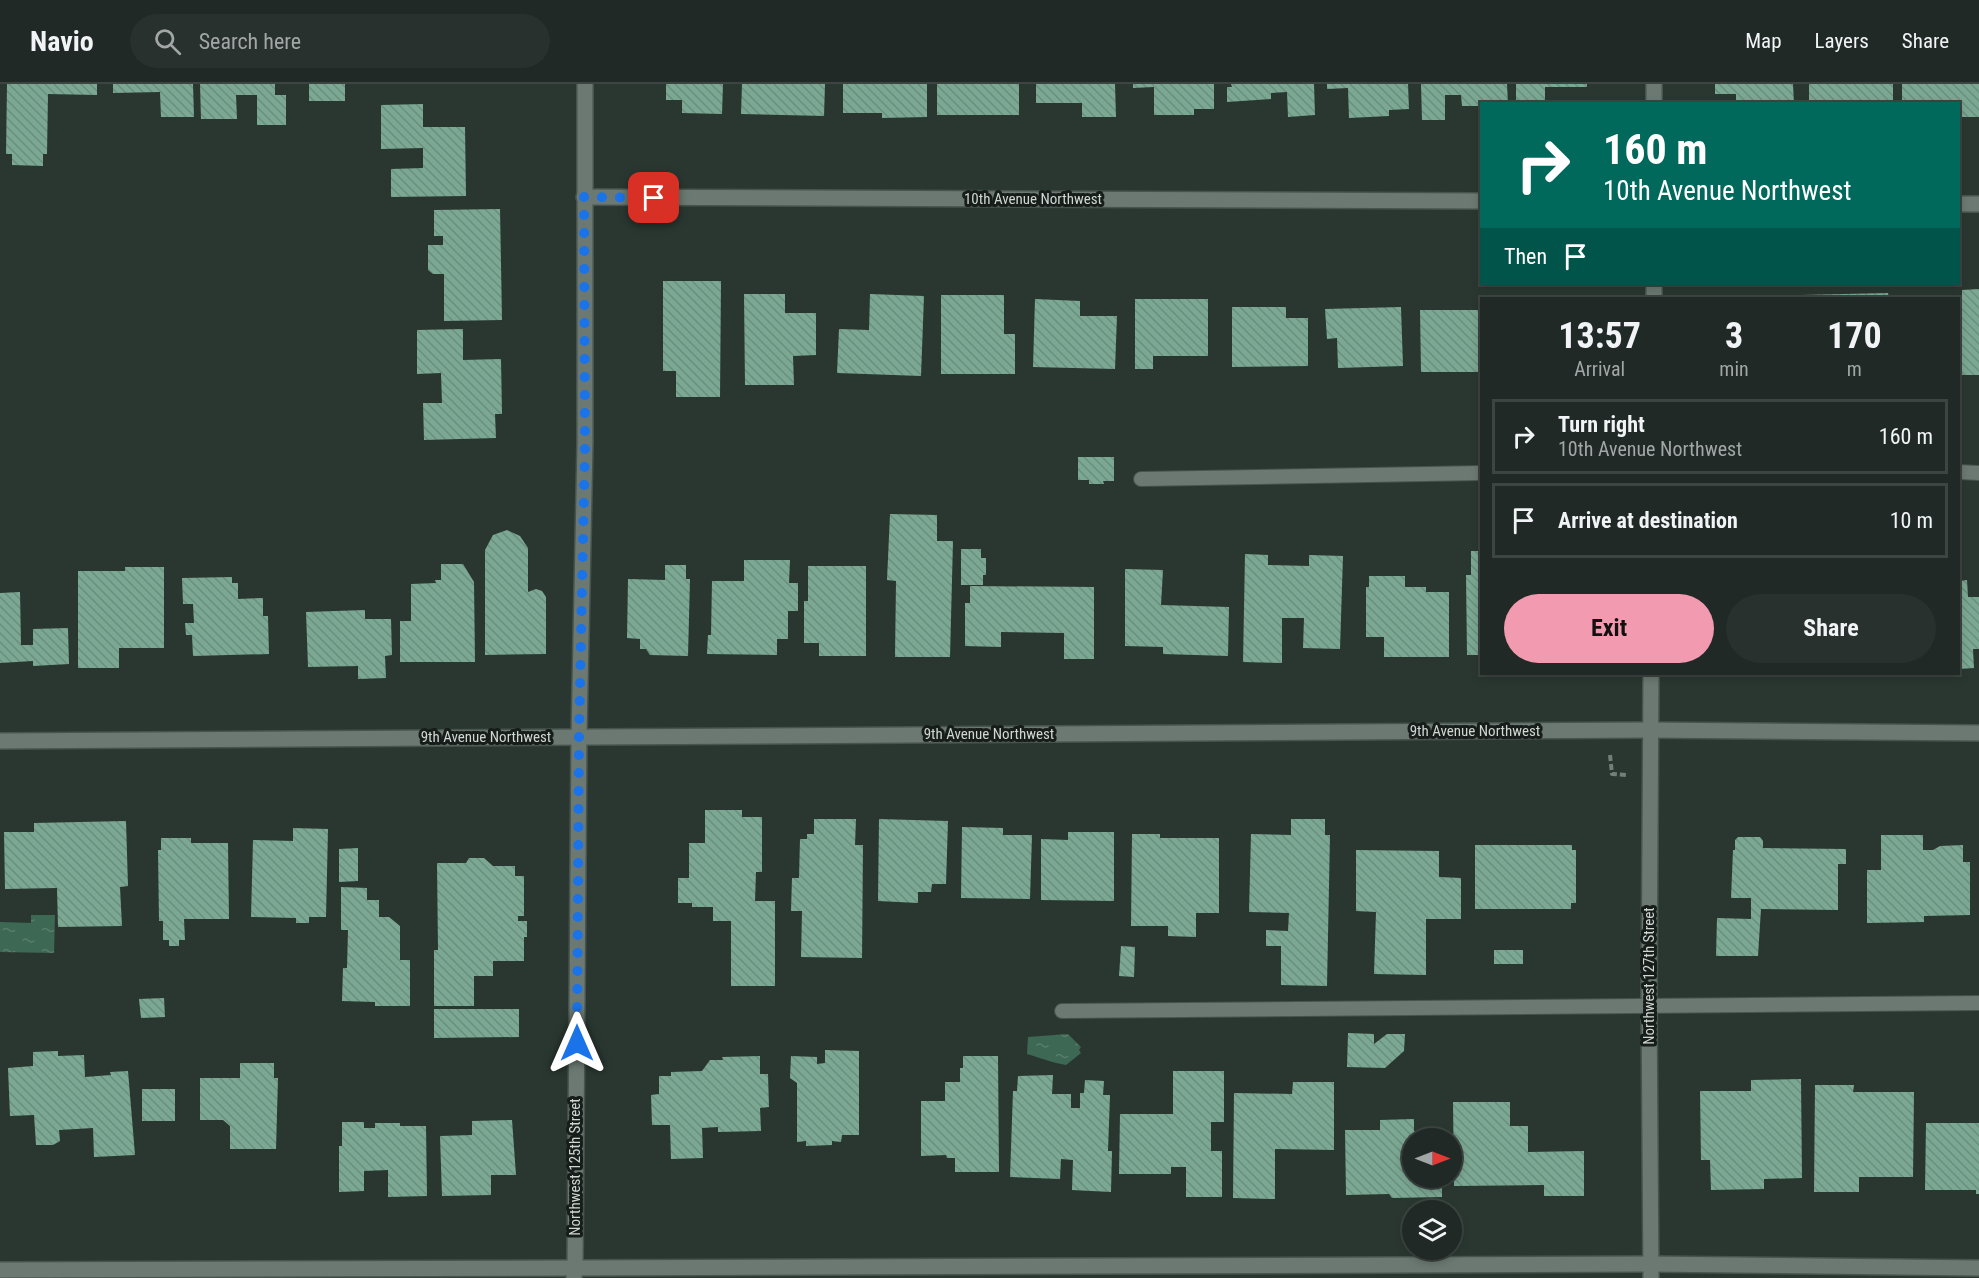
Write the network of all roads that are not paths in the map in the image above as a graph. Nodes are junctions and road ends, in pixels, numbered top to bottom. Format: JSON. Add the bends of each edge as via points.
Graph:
{"nodes":[{"id":1,"x":585,"y":84,"type":"edge"},
{"id":2,"x":1654,"y":84,"type":"edge"},
{"id":3,"x":1654,"y":102,"type":"edge"},
{"id":4,"x":584,"y":197,"type":"junction"},
{"id":5,"x":1480,"y":201,"type":"edge"},
{"id":6,"x":1960,"y":204,"type":"edge"},
{"id":7,"x":1979,"y":204,"type":"edge"},
{"id":8,"x":1960,"y":472,"type":"edge"},
{"id":9,"x":1480,"y":473,"type":"edge"},
{"id":10,"x":1979,"y":473,"type":"edge"},
{"id":11,"x":1141,"y":478,"type":"dead end"},
{"id":12,"x":1651,"y":675,"type":"edge"},
{"id":13,"x":1649,"y":730,"type":"junction"},
{"id":14,"x":1979,"y":733,"type":"edge"},
{"id":15,"x":579,"y":736,"type":"junction"},
{"id":16,"x":0,"y":741,"type":"edge"},
{"id":17,"x":1979,"y":1003,"type":"edge"},
{"id":18,"x":1649,"y":1005,"type":"junction"},
{"id":19,"x":1062,"y":1011,"type":"dead end"},
{"id":20,"x":1979,"y":1268,"type":"edge"},
{"id":21,"x":0,"y":1270,"type":"edge"},
{"id":22,"x":1651,"y":1271,"type":"edge"},
{"id":23,"x":575,"y":1273,"type":"edge"}],
"edges":[{"from":1,"to":4,"type":"street","name":"Northwest 125th Street"},
{"from":2,"to":3,"type":"street"},
{"from":4,"to":5,"type":"street","name":"10th Avenue Northwest"},
{"from":4,"to":15,"type":"street","name":"Northwest 125th Street","via":[[585,444]]},
{"from":6,"to":7,"type":"street"},
{"from":8,"to":10,"type":"lane"},
{"from":9,"to":11,"type":"lane"},
{"from":12,"to":13,"type":"street","name":"Northwest 127th Street"},
{"from":13,"to":14,"type":"street","name":"9th Avenue Northwest"},
{"from":13,"to":15,"type":"street","name":"9th Avenue Northwest"},
{"from":13,"to":18,"type":"street","name":"Northwest 127th Street"},
{"from":15,"to":16,"type":"street","name":"9th Avenue Northwest"},
{"from":15,"to":23,"type":"street","name":"Northwest 125th Street"},
{"from":17,"to":18,"type":"lane"},
{"from":18,"to":19,"type":"lane"},
{"from":18,"to":22,"type":"street","name":"Northwest 127th Street"},
{"from":20,"to":22,"type":"street"},
{"from":21,"to":23,"type":"street"},
{"from":22,"to":23,"type":"street"}]}
